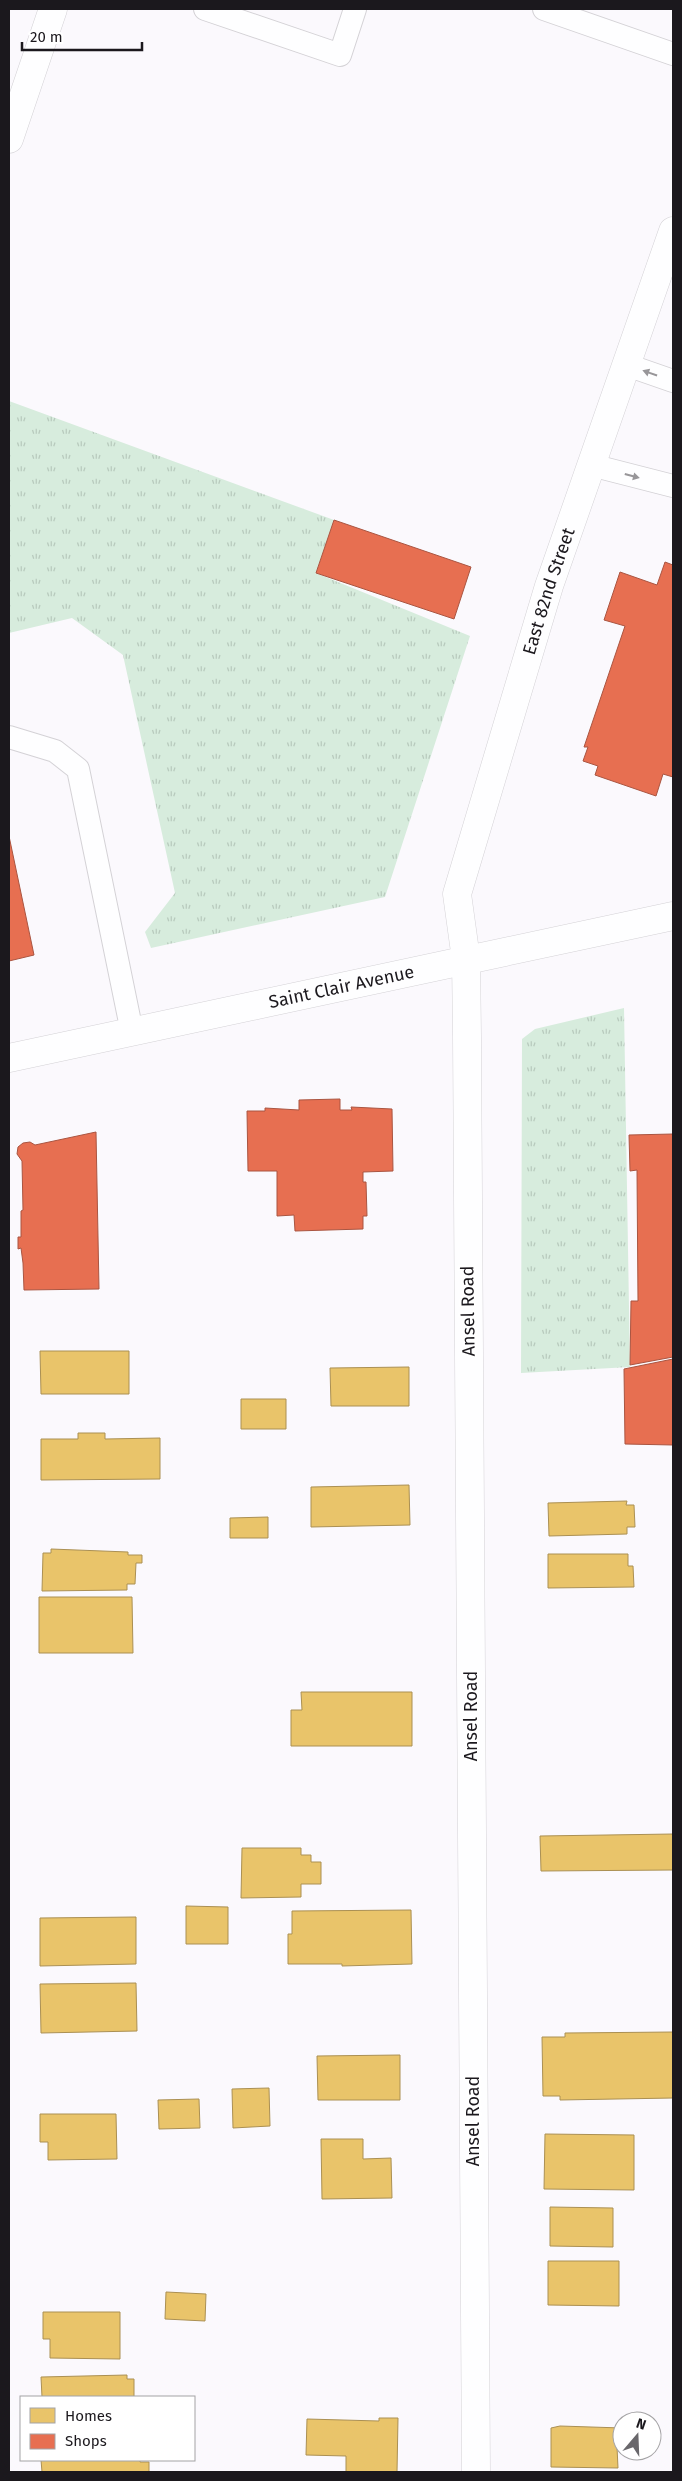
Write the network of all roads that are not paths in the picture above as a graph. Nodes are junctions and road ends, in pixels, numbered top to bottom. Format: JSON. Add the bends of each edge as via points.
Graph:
{"nodes":[{"id":1,"x":53,"y":9,"type":"edge"},
{"id":2,"x":205,"y":9,"type":"edge"},
{"id":3,"x":355,"y":9,"type":"edge"},
{"id":4,"x":544,"y":9,"type":"edge"},
{"id":5,"x":673,"y":54,"type":"edge"},
{"id":6,"x":9,"y":138,"type":"edge"},
{"id":7,"x":673,"y":231,"type":"edge"},
{"id":8,"x":627,"y":365,"type":"junction"},
{"id":9,"x":673,"y":381,"type":"edge"},
{"id":10,"x":591,"y":465,"type":"junction"},
{"id":11,"x":673,"y":486,"type":"edge"},
{"id":12,"x":9,"y":737,"type":"edge"},
{"id":13,"x":673,"y":916,"type":"edge"},
{"id":14,"x":466,"y":959,"type":"junction"},
{"id":15,"x":132,"y":1032,"type":"junction"},
{"id":16,"x":9,"y":1058,"type":"edge"},
{"id":17,"x":476,"y":2472,"type":"edge"}],
"edges":[{"from":1,"to":6,"type":"street"},
{"from":2,"to":3,"type":"lane","via":[[340,55]]},
{"from":4,"to":5,"type":"lane"},
{"from":7,"to":8,"type":"street","name":"East 82nd Street"},
{"from":9,"to":8,"type":"lane","one_way":true},
{"from":8,"to":10,"type":"street","name":"East 82nd Street"},
{"from":10,"to":11,"type":"lane","one_way":true},
{"from":10,"to":14,"type":"street","name":"East 82nd Street","via":[[550,586],[457,894]]},
{"from":12,"to":15,"type":"lane","via":[[55,751],[78,769]]},
{"from":13,"to":14,"type":"street","name":"Saint Clair Avenue"},
{"from":14,"to":15,"type":"street","name":"Saint Clair Avenue"},
{"from":14,"to":17,"type":"street","name":"Ansel Road"},
{"from":15,"to":16,"type":"street","name":"Saint Clair Avenue"}]}
